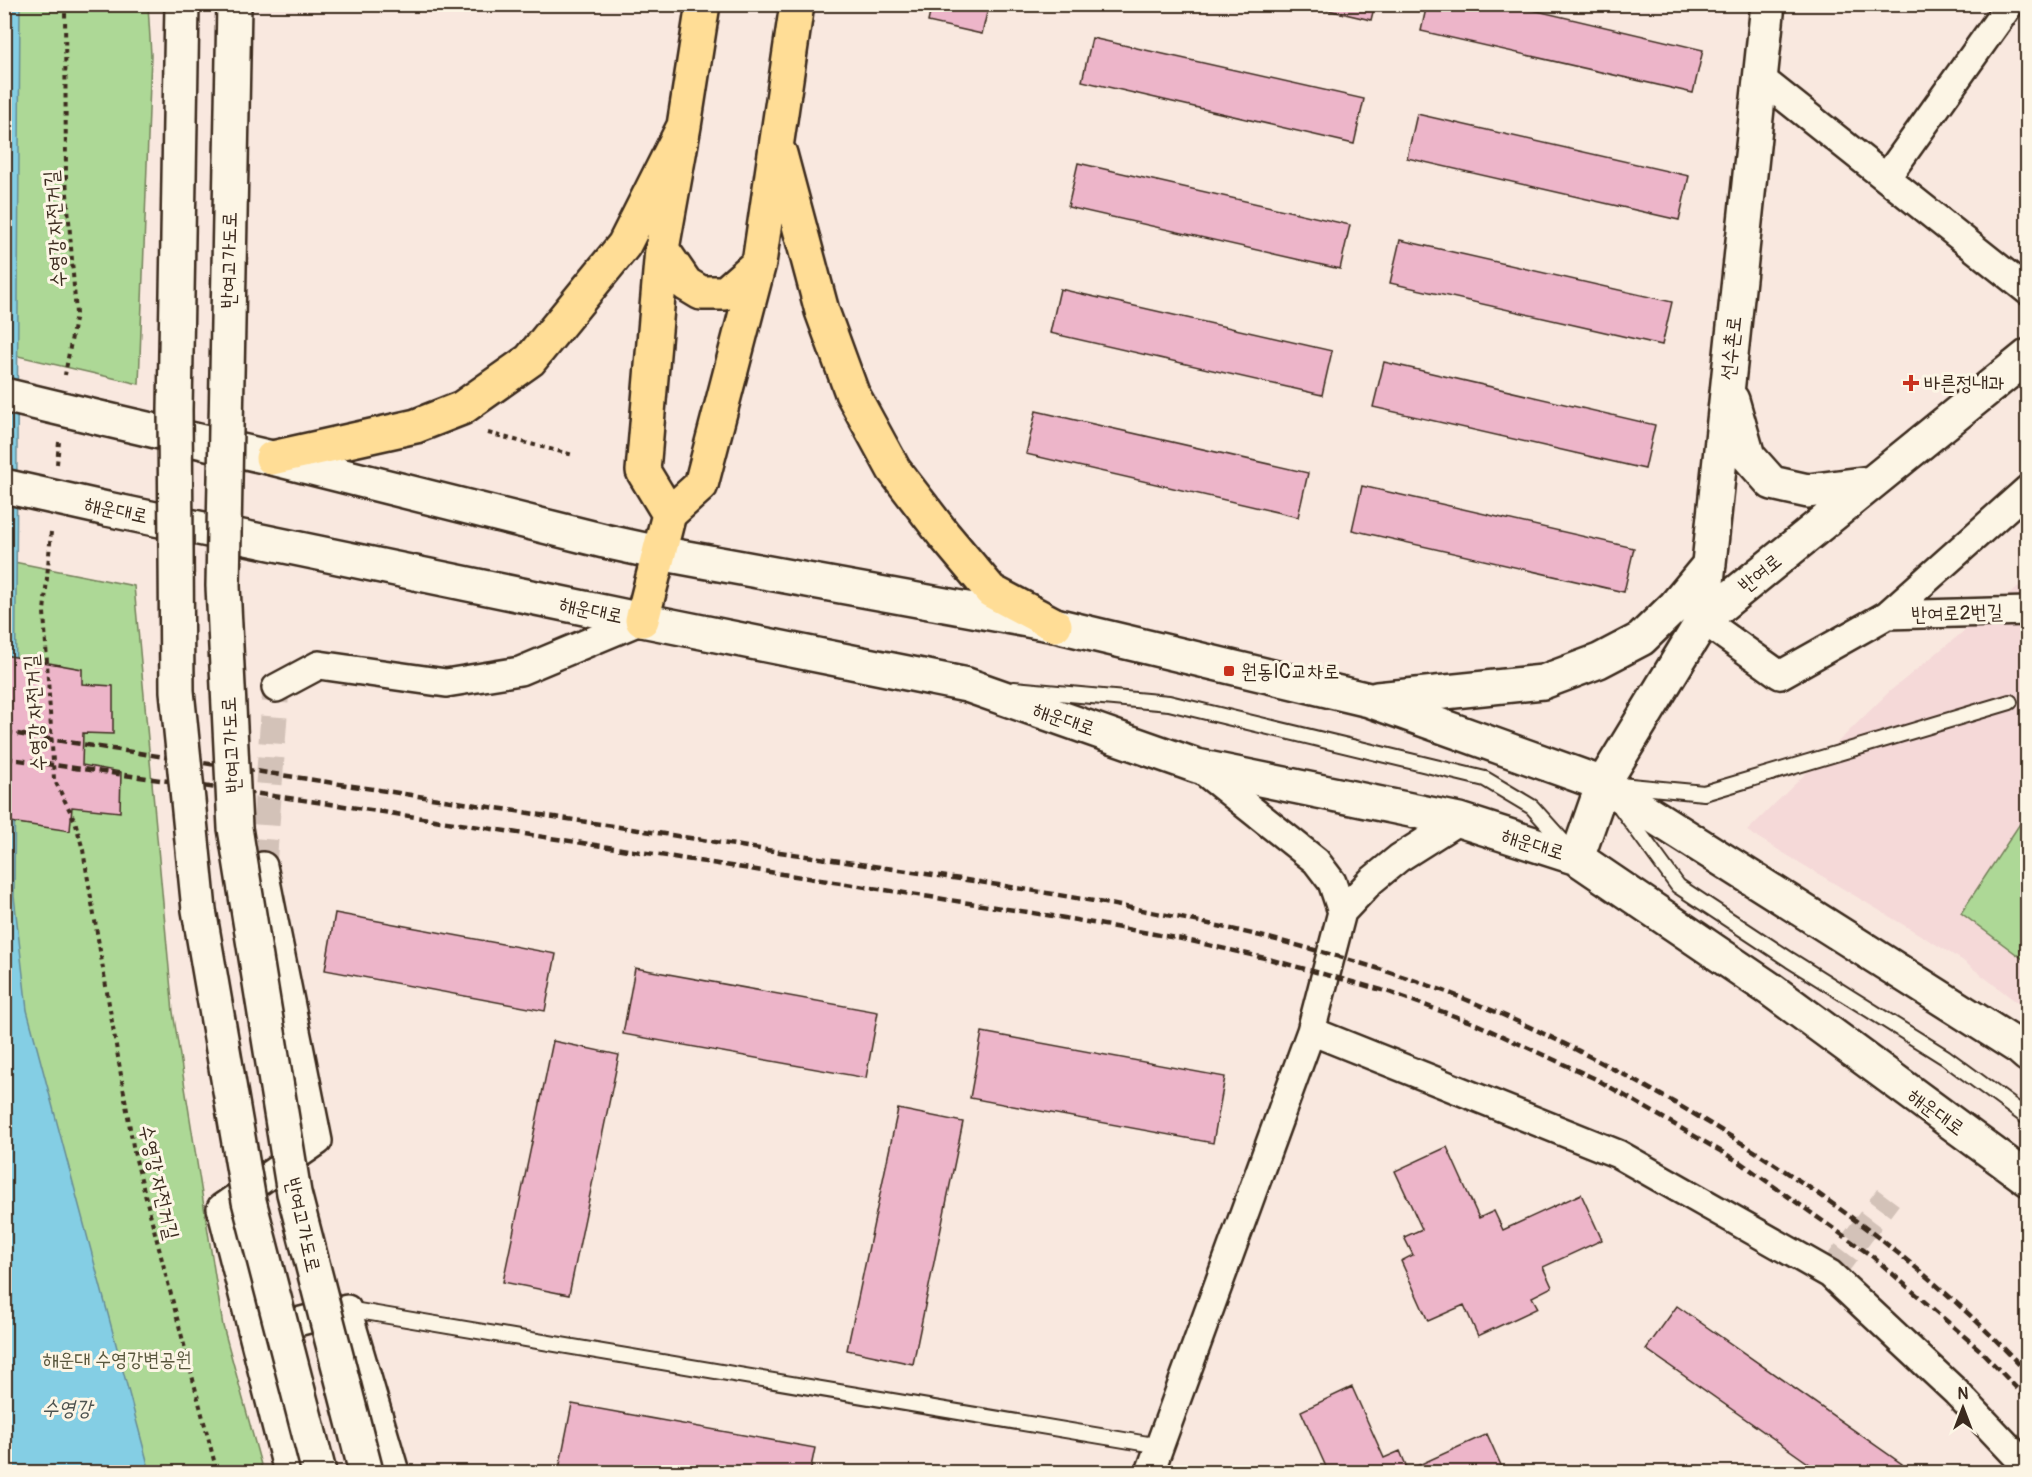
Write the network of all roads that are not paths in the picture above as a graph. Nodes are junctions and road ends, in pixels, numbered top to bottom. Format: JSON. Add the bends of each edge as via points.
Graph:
{"nodes":[{"id":1,"x":182,"y":4,"type":"edge"},
{"id":2,"x":234,"y":4,"type":"edge"},
{"id":3,"x":703,"y":4,"type":"edge"},
{"id":4,"x":797,"y":4,"type":"edge"},
{"id":5,"x":1768,"y":4,"type":"edge"},
{"id":6,"x":2010,"y":4,"type":"edge"},
{"id":7,"x":1760,"y":76,"type":"junction"},
{"id":8,"x":684,"y":126,"type":"junction"},
{"id":9,"x":777,"y":141,"type":"junction"},
{"id":10,"x":1886,"y":178,"type":"junction"},
{"id":11,"x":662,"y":249,"type":"junction"},
{"id":12,"x":759,"y":263,"type":"junction"},
{"id":13,"x":2028,"y":291,"type":"edge"},
{"id":14,"x":2028,"y":356,"type":"edge"},
{"id":15,"x":1727,"y":384,"type":"junction"},
{"id":16,"x":4,"y":395,"type":"edge"},
{"id":17,"x":272,"y":458,"type":"junction"},
{"id":18,"x":1870,"y":483,"type":"junction"},
{"id":19,"x":4,"y":486,"type":"edge"},
{"id":20,"x":2028,"y":489,"type":"edge"},
{"id":21,"x":669,"y":514,"type":"junction"},
{"id":22,"x":659,"y":553,"type":"junction"},
{"id":23,"x":1709,"y":565,"type":"junction"},
{"id":24,"x":2028,"y":611,"type":"edge"},
{"id":25,"x":1887,"y":615,"type":"junction"},
{"id":26,"x":642,"y":620,"type":"junction"},
{"id":27,"x":1703,"y":620,"type":"junction"},
{"id":28,"x":1055,"y":625,"type":"junction"},
{"id":29,"x":967,"y":685,"type":"junction"},
{"id":30,"x":276,"y":688,"type":"dead end"},
{"id":31,"x":1369,"y":700,"type":"junction"},
{"id":32,"x":2010,"y":702,"type":"dead end"},
{"id":33,"x":1197,"y":766,"type":"junction"},
{"id":34,"x":1603,"y":784,"type":"junction"},
{"id":35,"x":1459,"y":820,"type":"junction"},
{"id":36,"x":1577,"y":858,"type":"junction"},
{"id":37,"x":263,"y":866,"type":"tunnel mouth"},
{"id":38,"x":1342,"y":912,"type":"junction"},
{"id":39,"x":1311,"y":1031,"type":"junction"},
{"id":40,"x":2028,"y":1055,"type":"edge"},
{"id":41,"x":2028,"y":1119,"type":"edge"},
{"id":42,"x":2028,"y":1179,"type":"edge"},
{"id":43,"x":347,"y":1309,"type":"junction"},
{"id":44,"x":251,"y":1334,"type":"junction"},
{"id":45,"x":1160,"y":1446,"type":"junction"},
{"id":46,"x":2028,"y":1468,"type":"edge"},
{"id":47,"x":288,"y":1473,"type":"edge"},
{"id":48,"x":319,"y":1473,"type":"edge"},
{"id":49,"x":366,"y":1473,"type":"edge"},
{"id":50,"x":395,"y":1473,"type":"edge"},
{"id":51,"x":1150,"y":1473,"type":"edge"}],
"edges":[{"from":1,"to":48,"type":"main road","bridge":true,"via":[[175,410],[178,702],[199,910],[249,1202]]},
{"from":2,"to":49,"type":"main road","name":"반여고가도로","bridge":true,"via":[[223,586],[235,828],[294,1193]]},
{"from":3,"to":8,"type":"highway"},
{"from":4,"to":9,"type":"highway"},
{"from":5,"to":7,"type":"main road","name":"선수촌로"},
{"from":6,"to":10,"type":"street"},
{"from":7,"to":10,"type":"street"},
{"from":7,"to":15,"type":"main road","name":"선수촌로"},
{"from":8,"to":11,"type":"highway"},
{"from":8,"to":17,"type":"highway","via":[[624,245],[530,360],[462,408],[416,426]]},
{"from":9,"to":12,"type":"highway"},
{"from":9,"to":28,"type":"highway","via":[[822,311],[852,393],[894,470],[991,591]]},
{"from":10,"to":13,"type":"street"},
{"from":11,"to":12,"type":"highway","via":[[686,284],[701,293],[724,293]]},
{"from":11,"to":21,"type":"highway","via":[[643,471]]},
{"from":12,"to":21,"type":"highway","via":[[701,484]]},
{"from":14,"to":18,"type":"main road","name":"반여로"},
{"from":15,"to":18,"type":"main road","via":[[1748,456],[1772,483],[1808,491]]},
{"from":15,"to":23,"type":"main road","name":"선수촌로"},
{"from":16,"to":17,"type":"main road","bridge":true},
{"from":17,"to":22,"type":"main road"},
{"from":18,"to":27,"type":"main road","name":"반여로"},
{"from":19,"to":26,"type":"main road","name":"해운대로","bridge":true},
{"from":20,"to":25,"type":"street"},
{"from":21,"to":22,"type":"highway"},
{"from":22,"to":26,"type":"highway"},
{"from":22,"to":28,"type":"main road"},
{"from":23,"to":27,"type":"main road","name":"선수촌로"},
{"from":23,"to":31,"type":"main road","via":[[1641,639],[1599,661],[1543,682]]},
{"from":24,"to":25,"type":"street","name":"반여로2번길"},
{"from":25,"to":27,"type":"street","via":[[1780,675]]},
{"from":26,"to":29,"type":"main road","name":"해운대로"},
{"from":26,"to":30,"type":"street","via":[[520,671],[446,683],[320,665]]},
{"from":27,"to":34,"type":"main road","name":"반여로"},
{"from":28,"to":31,"type":"main road"},
{"from":29,"to":33,"type":"main road","name":"해운대로"},
{"from":29,"to":36,"type":"lane","via":[[1169,703],[1485,779],[1532,807]]},
{"from":31,"to":34,"type":"main road"},
{"from":32,"to":34,"type":"lane","via":[[1704,794]]},
{"from":33,"to":35,"type":"main road","name":"해운대로"},
{"from":33,"to":38,"type":"street","via":[[1316,861],[1332,882]]},
{"from":34,"to":36,"type":"main road","name":"반여로"},
{"from":34,"to":40,"type":"main road"},
{"from":34,"to":41,"type":"lane","via":[[1678,886],[1945,1057]]},
{"from":35,"to":36,"type":"main road","name":"해운대로"},
{"from":35,"to":38,"type":"street","via":[[1371,880]]},
{"from":36,"to":42,"type":"main road","name":"해운대로","via":[[1770,989]]},
{"from":37,"to":44,"type":"street","via":[[318,1141],[221,1208]]},
{"from":38,"to":39,"type":"street"},
{"from":39,"to":45,"type":"street"},
{"from":39,"to":46,"type":"street","via":[[1618,1155],[1830,1274],[1956,1392]]},
{"from":43,"to":44,"type":"street"},
{"from":43,"to":45,"type":"lane"},
{"from":43,"to":50,"type":"street"},
{"from":44,"to":47,"type":"street"},
{"from":45,"to":51,"type":"street"}]}
